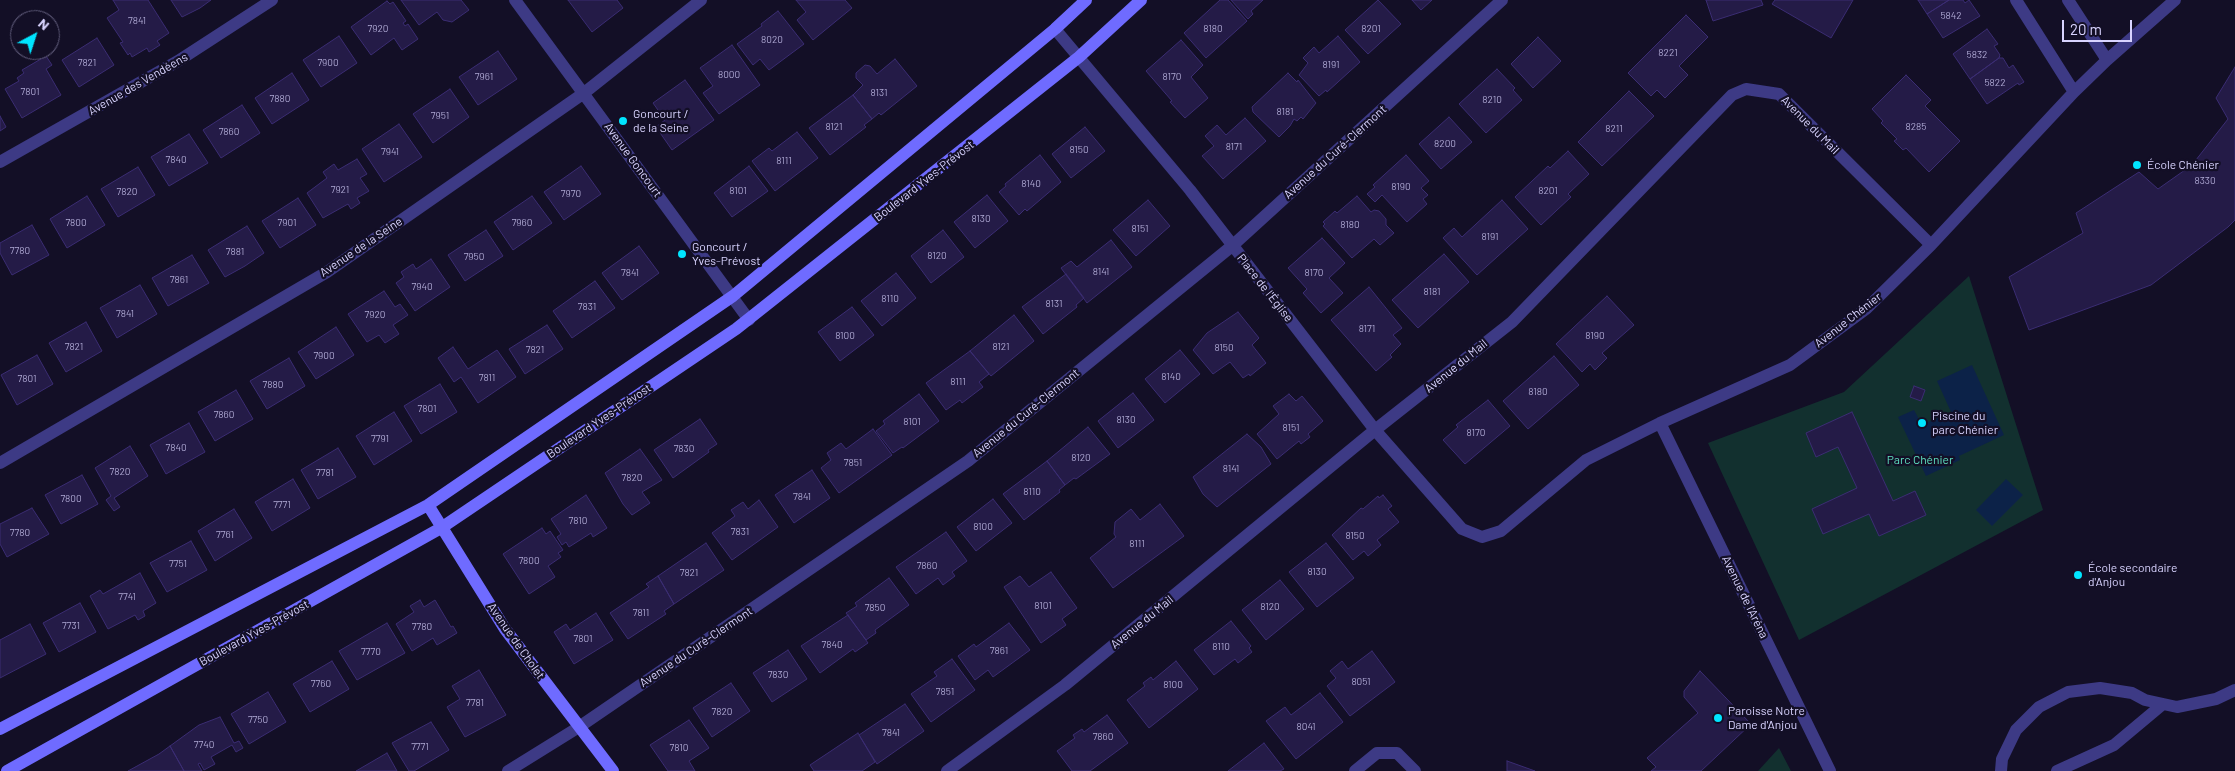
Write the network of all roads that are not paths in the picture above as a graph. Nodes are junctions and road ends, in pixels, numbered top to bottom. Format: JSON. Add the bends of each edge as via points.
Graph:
{"nodes":[{"id":1,"x":272,"y":0,"type":"edge"},
{"id":2,"x":515,"y":0,"type":"edge"},
{"id":3,"x":701,"y":0,"type":"edge"},
{"id":4,"x":1086,"y":0,"type":"edge"},
{"id":5,"x":1141,"y":0,"type":"edge"},
{"id":6,"x":1502,"y":0,"type":"edge"},
{"id":7,"x":2016,"y":0,"type":"edge"},
{"id":8,"x":2068,"y":0,"type":"edge"},
{"id":9,"x":2175,"y":0,"type":"edge"},
{"id":10,"x":1055,"y":30,"type":"junction"},
{"id":11,"x":1079,"y":57,"type":"junction"},
{"id":12,"x":2107,"y":60,"type":"junction"},
{"id":13,"x":2074,"y":92,"type":"junction"},
{"id":14,"x":584,"y":93,"type":"junction"},
{"id":15,"x":0,"y":162,"type":"edge"},
{"id":16,"x":1931,"y":245,"type":"junction"},
{"id":17,"x":1232,"y":246,"type":"junction"},
{"id":18,"x":733,"y":296,"type":"junction"},
{"id":19,"x":749,"y":320,"type":"junction"},
{"id":20,"x":1660,"y":423,"type":"junction"},
{"id":21,"x":1375,"y":430,"type":"junction"},
{"id":22,"x":0,"y":463,"type":"edge"},
{"id":23,"x":428,"y":505,"type":"junction"},
{"id":24,"x":441,"y":528,"type":"junction"},
{"id":25,"x":1482,"y":537,"type":"joint"},
{"id":26,"x":2235,"y":690,"type":"edge"},
{"id":27,"x":2163,"y":704,"type":"junction"},
{"id":28,"x":579,"y":727,"type":"junction"},
{"id":29,"x":0,"y":730,"type":"edge"},
{"id":30,"x":8,"y":771,"type":"edge"},
{"id":31,"x":508,"y":771,"type":"edge"},
{"id":32,"x":613,"y":771,"type":"edge"},
{"id":33,"x":947,"y":771,"type":"edge"},
{"id":34,"x":1355,"y":771,"type":"edge"},
{"id":35,"x":1415,"y":771,"type":"edge"},
{"id":36,"x":1830,"y":771,"type":"edge"},
{"id":37,"x":2000,"y":771,"type":"edge"},
{"id":38,"x":2058,"y":771,"type":"edge"}],
"edges":[{"from":1,"to":15,"type":"street","name":"Avenue des Vendéens","via":[[178,61]]},
{"from":2,"to":14,"type":"street","name":"Avenue Goncourt"},
{"from":3,"to":14,"type":"street","name":"Avenue de la Seine"},
{"from":4,"to":10,"type":"street"},
{"from":5,"to":11,"type":"street","name":"Boulevard Yves-Prévost"},
{"from":6,"to":17,"type":"street","name":"Avenue du Curé-Clermont"},
{"from":7,"to":13,"type":"street"},
{"from":8,"to":12,"type":"street"},
{"from":9,"to":12,"type":"street","name":"Avenue Chénier"},
{"from":10,"to":11,"type":"street","name":"Place de l'Église"},
{"from":10,"to":18,"type":"street"},
{"from":11,"to":17,"type":"street","name":"Place de l'Église","via":[[1190,190]]},
{"from":11,"to":19,"type":"street","name":"Boulevard Yves-Prévost"},
{"from":12,"to":13,"type":"street","name":"Avenue Chénier"},
{"from":13,"to":16,"type":"street","name":"Avenue Chénier"},
{"from":14,"to":18,"type":"street","name":"Avenue Goncourt"},
{"from":14,"to":22,"type":"street","name":"Avenue de la Seine","via":[[326,272]]},
{"from":16,"to":20,"type":"street","name":"Avenue Chénier","via":[[1866,309],[1790,365]]},
{"from":16,"to":21,"type":"street","name":"Avenue du Mail","via":[[1779,94],[1746,89],[1732,96],[1512,322]]},
{"from":17,"to":21,"type":"street","name":"Place de l'Église"},
{"from":17,"to":28,"type":"street","name":"Avenue du Curé-Clermont","via":[[968,461]]},
{"from":18,"to":19,"type":"street","name":"Avenue Goncourt"},
{"from":18,"to":23,"type":"street"},
{"from":19,"to":24,"type":"street","name":"Boulevard Yves-Prévost"},
{"from":20,"to":25,"type":"street","name":"Avenue Chénier","via":[[1586,460],[1501,531]]},
{"from":20,"to":36,"type":"street","name":"Avenue de l'Aréna"},
{"from":21,"to":25,"type":"street","name":"Place de l'Église","via":[[1462,529]]},
{"from":21,"to":33,"type":"street","name":"Avenue du Mail","via":[[1065,685]]},
{"from":23,"to":24,"type":"street","name":"Avenue de Cholet"},
{"from":23,"to":29,"type":"street"},
{"from":24,"to":28,"type":"street","name":"Avenue de Cholet","via":[[505,629]]},
{"from":24,"to":30,"type":"street","name":"Boulevard Yves-Prévost"},
{"from":26,"to":27,"type":"street","via":[[2216,699],[2177,707]]},
{"from":27,"to":37,"type":"street","via":[[2132,693],[2100,688],[2068,692],[2039,707],[2016,730]]},
{"from":27,"to":38,"type":"street","via":[[2114,745]]},
{"from":28,"to":31,"type":"street","name":"Avenue du Curé-Clermont"},
{"from":28,"to":32,"type":"street","name":"Avenue de Cholet"},
{"from":34,"to":35,"type":"street","via":[[1377,753],[1397,753]]}]}
